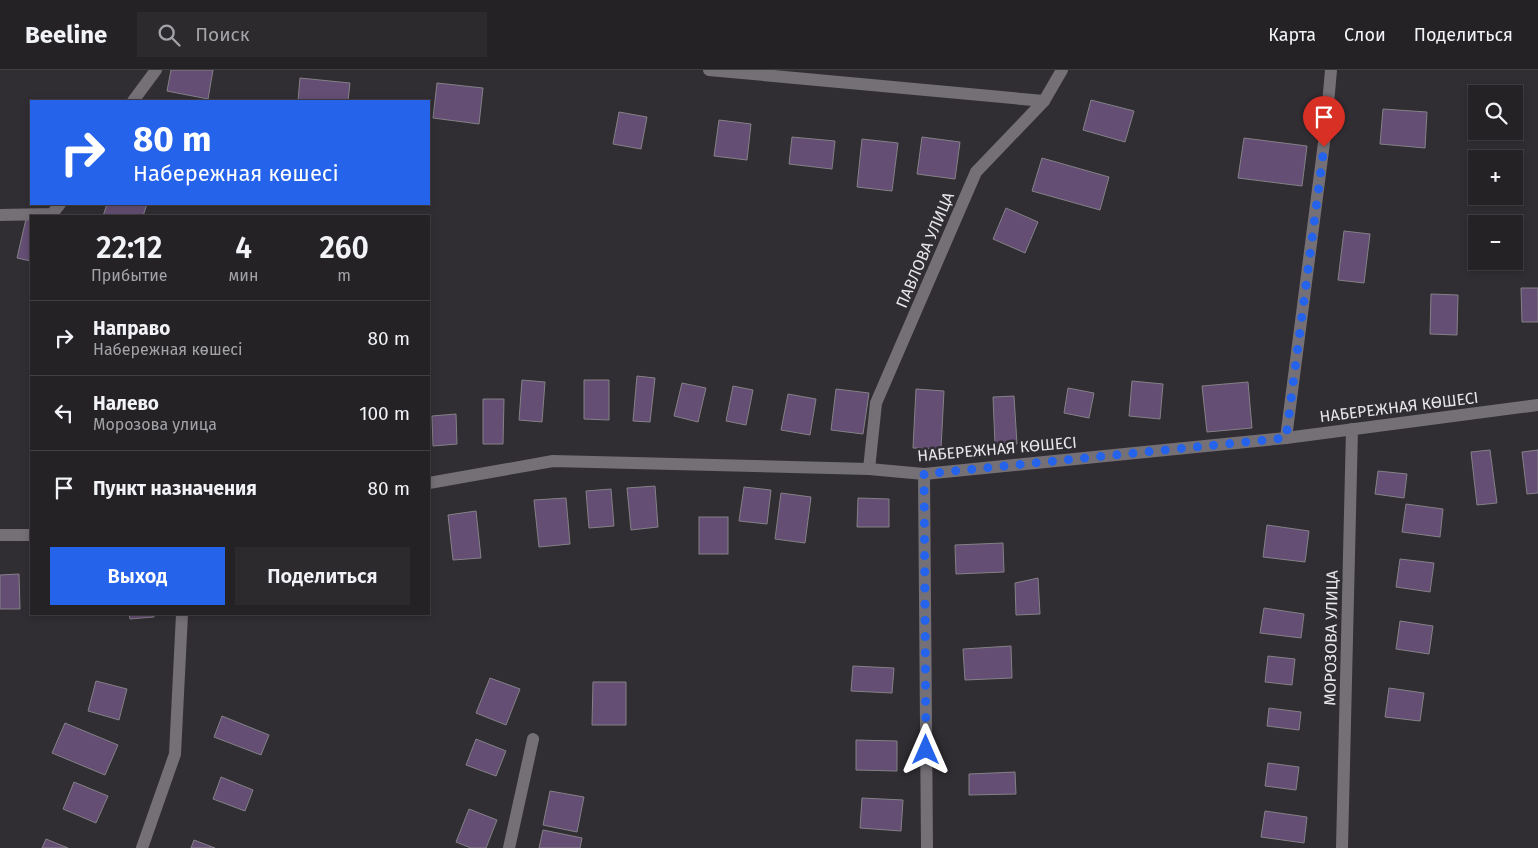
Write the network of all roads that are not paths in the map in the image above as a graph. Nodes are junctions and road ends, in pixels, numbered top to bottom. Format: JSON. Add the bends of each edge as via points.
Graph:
{"nodes":[{"id":1,"x":156,"y":70,"type":"edge"},
{"id":2,"x":709,"y":70,"type":"edge"},
{"id":3,"x":1062,"y":70,"type":"edge"},
{"id":4,"x":1331,"y":70,"type":"edge"},
{"id":5,"x":134,"y":100,"type":"edge"},
{"id":6,"x":1044,"y":101,"type":"junction"},
{"id":7,"x":59,"y":205,"type":"edge"},
{"id":8,"x":0,"y":215,"type":"edge"},
{"id":9,"x":1538,"y":405,"type":"edge"},
{"id":10,"x":1352,"y":430,"type":"junction"},
{"id":11,"x":1286,"y":438,"type":"junction"},
{"id":12,"x":870,"y":469,"type":"junction"},
{"id":13,"x":924,"y":474,"type":"junction"},
{"id":14,"x":430,"y":483,"type":"edge"},
{"id":15,"x":0,"y":535,"type":"edge"},
{"id":16,"x":30,"y":535,"type":"edge"},
{"id":17,"x":182,"y":615,"type":"edge"},
{"id":18,"x":533,"y":739,"type":"dead end"},
{"id":19,"x":142,"y":848,"type":"edge"},
{"id":20,"x":509,"y":848,"type":"edge"},
{"id":21,"x":927,"y":848,"type":"edge"},
{"id":22,"x":1342,"y":848,"type":"edge"}],
"edges":[{"from":1,"to":5,"type":"street"},
{"from":2,"to":6,"type":"street"},
{"from":3,"to":6,"type":"street","name":"ПАВЛОВА УЛИЦА"},
{"from":4,"to":11,"type":"street"},
{"from":6,"to":12,"type":"street","name":"ПАВЛОВА УЛИЦА","via":[[976,172],[876,403]]},
{"from":7,"to":8,"type":"street","via":[[52,214]]},
{"from":9,"to":10,"type":"street","name":"НАБЕРЕЖНАЯ КӨШЕСІ"},
{"from":10,"to":11,"type":"street","name":"НАБЕРЕЖНАЯ КӨШЕСІ"},
{"from":10,"to":22,"type":"street","name":"МОРОЗОВА УЛИЦА"},
{"from":11,"to":13,"type":"street","name":"НАБЕРЕЖНАЯ КӨШЕСІ"},
{"from":12,"to":13,"type":"street","name":"НАБЕРЕЖНАЯ КӨШЕСІ"},
{"from":12,"to":14,"type":"street","name":"НАБЕРЕЖНАЯ КӨШЕСІ","via":[[553,461]]},
{"from":13,"to":21,"type":"street"},
{"from":15,"to":16,"type":"street"},
{"from":17,"to":19,"type":"street","via":[[175,754]]},
{"from":18,"to":20,"type":"street"}]}
